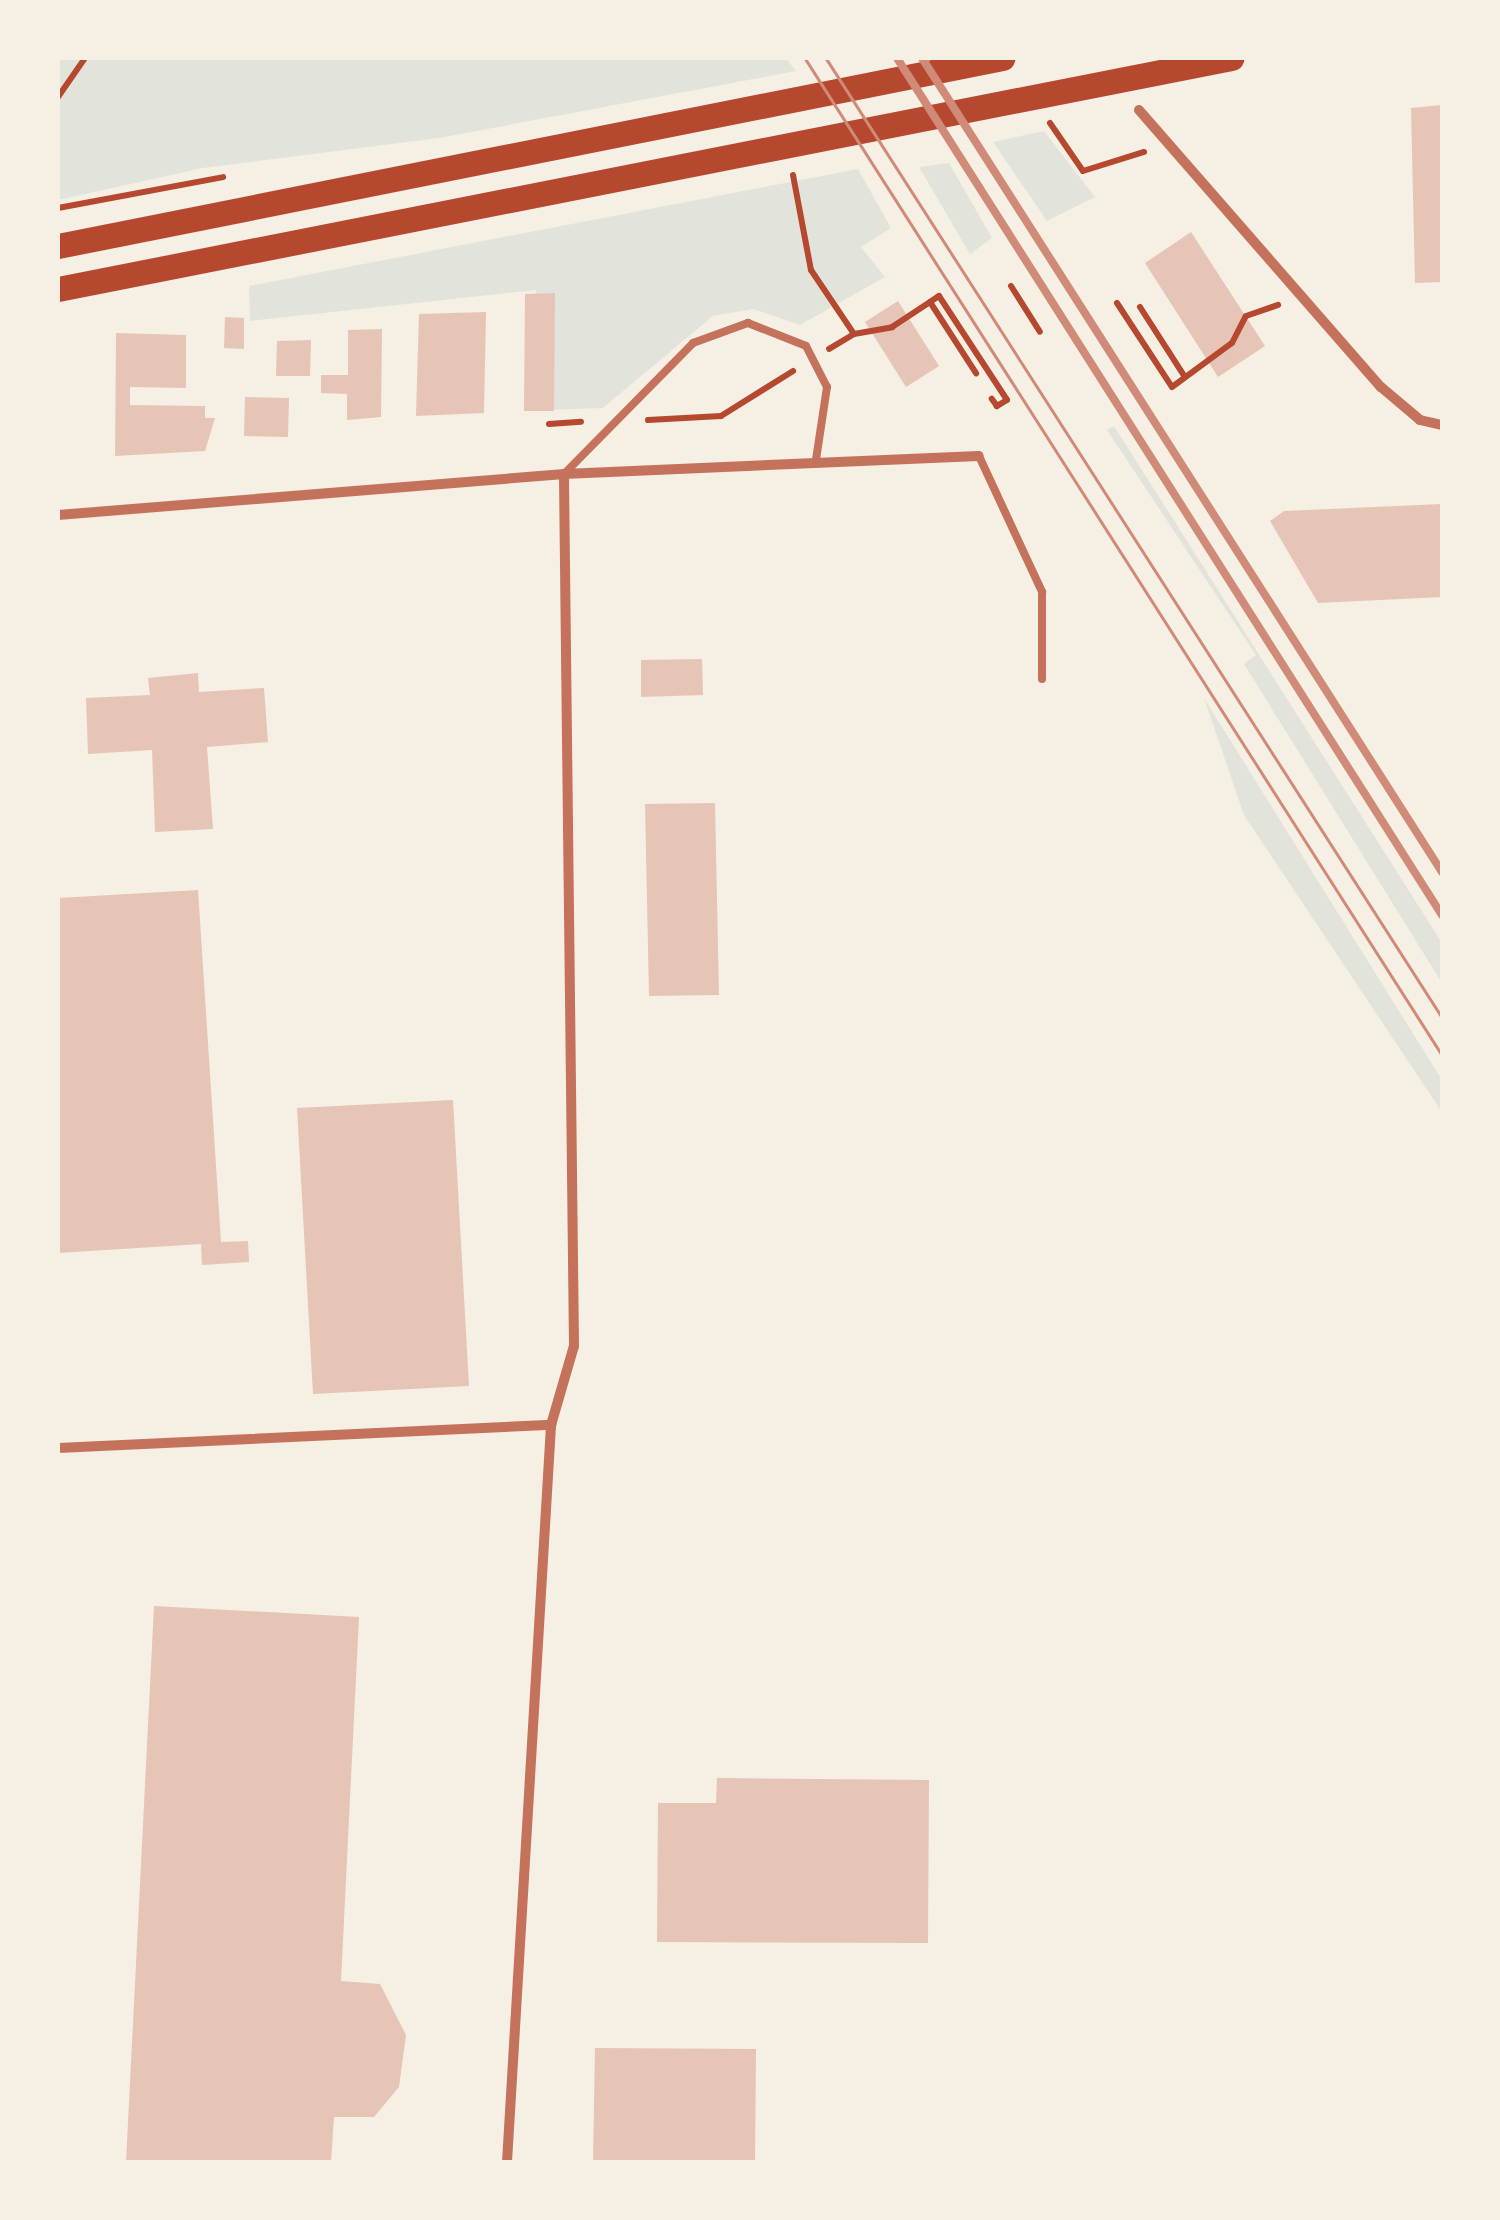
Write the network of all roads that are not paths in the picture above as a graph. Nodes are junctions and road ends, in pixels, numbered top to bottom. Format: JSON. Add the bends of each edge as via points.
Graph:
{"nodes":[{"id":1,"x":1002,"y":58,"type":"edge"},
{"id":2,"x":1232,"y":58,"type":"edge"},
{"id":3,"x":1138,"y":110,"type":"dead end"},
{"id":4,"x":58,"y":246,"type":"edge"},
{"id":5,"x":58,"y":289,"type":"edge"},
{"id":6,"x":1442,"y":425,"type":"edge"},
{"id":7,"x":979,"y":456,"type":"joint"},
{"id":8,"x":816,"y":460,"type":"junction"},
{"id":9,"x":564,"y":474,"type":"junction"},
{"id":10,"x":58,"y":515,"type":"edge"},
{"id":11,"x":1042,"y":680,"type":"dead end"},
{"id":12,"x":552,"y":1425,"type":"junction"},
{"id":13,"x":58,"y":1448,"type":"edge"},
{"id":14,"x":506,"y":2162,"type":"edge"}],
"edges":[{"from":1,"to":4,"type":"main road"},
{"from":2,"to":5,"type":"main road"},
{"from":3,"to":6,"type":"street","via":[[1382,386],[1420,420]]},
{"from":7,"to":8,"type":"street"},
{"from":7,"to":11,"type":"lane","via":[[1042,592]]},
{"from":8,"to":9,"type":"street"},
{"from":8,"to":9,"type":"lane","via":[[827,387],[806,346],[748,322],[693,343]]},
{"from":9,"to":10,"type":"street"},
{"from":9,"to":12,"type":"street","via":[[574,1346]]},
{"from":12,"to":13,"type":"street"},
{"from":12,"to":14,"type":"street"}]}
